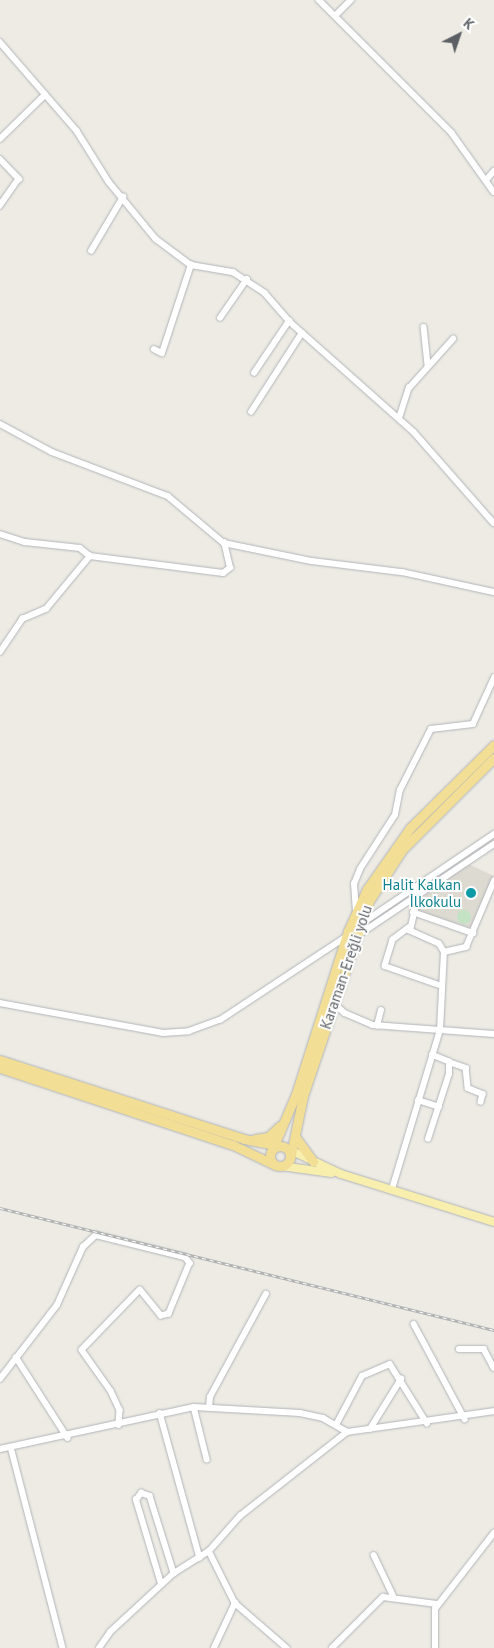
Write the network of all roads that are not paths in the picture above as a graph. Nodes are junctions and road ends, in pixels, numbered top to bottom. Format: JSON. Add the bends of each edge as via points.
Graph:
{"nodes":[{"id":1,"x":319,"y":0,"type":"edge"},
{"id":2,"x":351,"y":0,"type":"edge"},
{"id":3,"x":336,"y":15,"type":"junction"},
{"id":4,"x":0,"y":42,"type":"edge"},
{"id":5,"x":45,"y":95,"type":"junction"},
{"id":6,"x":0,"y":139,"type":"edge"},
{"id":7,"x":0,"y":159,"type":"edge"},
{"id":8,"x":494,"y":171,"type":"edge"},
{"id":9,"x":486,"y":180,"type":"junction"},
{"id":10,"x":494,"y":192,"type":"edge"},
{"id":11,"x":123,"y":197,"type":"junction"},
{"id":12,"x":0,"y":206,"type":"edge"},
{"id":13,"x":91,"y":251,"type":"dead end"},
{"id":14,"x":191,"y":265,"type":"junction"},
{"id":15,"x":247,"y":279,"type":"junction"},
{"id":16,"x":220,"y":318,"type":"dead end"},
{"id":17,"x":289,"y":321,"type":"junction"},
{"id":18,"x":424,"y":327,"type":"dead end"},
{"id":19,"x":302,"y":332,"type":"junction"},
{"id":20,"x":453,"y":339,"type":"dead end"},
{"id":21,"x":154,"y":349,"type":"dead end"},
{"id":22,"x":428,"y":366,"type":"junction"},
{"id":23,"x":254,"y":373,"type":"dead end"},
{"id":24,"x":251,"y":412,"type":"dead end"},
{"id":25,"x":399,"y":418,"type":"junction"},
{"id":26,"x":0,"y":424,"type":"edge"},
{"id":27,"x":494,"y":523,"type":"edge"},
{"id":28,"x":0,"y":534,"type":"edge"},
{"id":29,"x":224,"y":543,"type":"junction"},
{"id":30,"x":90,"y":556,"type":"junction"},
{"id":31,"x":494,"y":592,"type":"edge"},
{"id":32,"x":0,"y":652,"type":"edge"},
{"id":33,"x":494,"y":678,"type":"edge"},
{"id":34,"x":494,"y":745,"type":"edge"},
{"id":35,"x":494,"y":758,"type":"edge"},
{"id":36,"x":494,"y":834,"type":"edge"},
{"id":37,"x":494,"y":844,"type":"edge"},
{"id":38,"x":494,"y":881,"type":"edge"},
{"id":39,"x":413,"y":890,"type":"junction"},
{"id":40,"x":418,"y":897,"type":"junction"},
{"id":41,"x":413,"y":912,"type":"junction"},
{"id":42,"x":356,"y":914,"type":"junction"},
{"id":43,"x":359,"y":924,"type":"junction"},
{"id":44,"x":410,"y":927,"type":"junction"},
{"id":45,"x":473,"y":933,"type":"junction"},
{"id":46,"x":350,"y":937,"type":"junction"},
{"id":47,"x":444,"y":952,"type":"junction"},
{"id":48,"x":442,"y":986,"type":"junction"},
{"id":49,"x":333,"y":1002,"type":"junction"},
{"id":50,"x":0,"y":1003,"type":"edge"},
{"id":51,"x":381,"y":1010,"type":"dead end"},
{"id":52,"x":377,"y":1026,"type":"junction"},
{"id":53,"x":440,"y":1030,"type":"junction"},
{"id":54,"x":494,"y":1034,"type":"edge"},
{"id":55,"x":432,"y":1055,"type":"junction"},
{"id":56,"x":0,"y":1060,"type":"edge"},
{"id":57,"x":449,"y":1062,"type":"junction"},
{"id":58,"x":0,"y":1068,"type":"edge"},
{"id":59,"x":418,"y":1100,"type":"junction"},
{"id":60,"x":481,"y":1102,"type":"dead end"},
{"id":61,"x":439,"y":1107,"type":"junction"},
{"id":62,"x":290,"y":1111,"type":"junction"},
{"id":63,"x":296,"y":1129,"type":"junction"},
{"id":64,"x":428,"y":1138,"type":"dead end"},
{"id":65,"x":244,"y":1139,"type":"junction"},
{"id":66,"x":283,"y":1150,"type":"junction"},
{"id":67,"x":313,"y":1161,"type":"junction"},
{"id":68,"x":278,"y":1166,"type":"junction"},
{"id":69,"x":342,"y":1174,"type":"junction"},
{"id":70,"x":392,"y":1189,"type":"junction"},
{"id":71,"x":494,"y":1222,"type":"edge"},
{"id":72,"x":266,"y":1294,"type":"dead end"},
{"id":73,"x":414,"y":1324,"type":"dead end"},
{"id":74,"x":458,"y":1350,"type":"dead end"},
{"id":75,"x":16,"y":1357,"type":"junction"},
{"id":76,"x":494,"y":1368,"type":"edge"},
{"id":77,"x":0,"y":1379,"type":"edge"},
{"id":78,"x":401,"y":1379,"type":"junction"},
{"id":79,"x":194,"y":1408,"type":"junction"},
{"id":80,"x":209,"y":1408,"type":"junction"},
{"id":81,"x":494,"y":1411,"type":"edge"},
{"id":82,"x":160,"y":1413,"type":"junction"},
{"id":83,"x":465,"y":1419,"type":"junction"},
{"id":84,"x":427,"y":1423,"type":"junction"},
{"id":85,"x":336,"y":1425,"type":"junction"},
{"id":86,"x":118,"y":1426,"type":"junction"},
{"id":87,"x":370,"y":1429,"type":"junction"},
{"id":88,"x":347,"y":1432,"type":"junction"},
{"id":89,"x":68,"y":1438,"type":"junction"},
{"id":90,"x":11,"y":1447,"type":"junction"},
{"id":91,"x":0,"y":1449,"type":"edge"},
{"id":92,"x":207,"y":1459,"type":"dead end"},
{"id":93,"x":494,"y":1533,"type":"edge"},
{"id":94,"x":209,"y":1551,"type":"junction"},
{"id":95,"x":374,"y":1555,"type":"dead end"},
{"id":96,"x":200,"y":1558,"type":"junction"},
{"id":97,"x":174,"y":1573,"type":"junction"},
{"id":98,"x":161,"y":1584,"type":"junction"},
{"id":99,"x":394,"y":1597,"type":"junction"},
{"id":100,"x":234,"y":1603,"type":"junction"},
{"id":101,"x":438,"y":1604,"type":"junction"},
{"id":102,"x":63,"y":1648,"type":"edge"},
{"id":103,"x":99,"y":1648,"type":"edge"},
{"id":104,"x":214,"y":1648,"type":"edge"},
{"id":105,"x":287,"y":1648,"type":"edge"},
{"id":106,"x":332,"y":1648,"type":"edge"},
{"id":107,"x":435,"y":1648,"type":"edge"}],
"edges":[{"from":1,"to":3,"type":"street"},
{"from":2,"to":3,"type":"street"},
{"from":3,"to":9,"type":"street","via":[[452,133]]},
{"from":4,"to":5,"type":"street"},
{"from":5,"to":6,"type":"street"},
{"from":5,"to":11,"type":"street"},
{"from":7,"to":12,"type":"street","via":[[19,179]]},
{"from":8,"to":9,"type":"street"},
{"from":9,"to":10,"type":"street"},
{"from":11,"to":13,"type":"street"},
{"from":11,"to":14,"type":"street","via":[[156,239]]},
{"from":14,"to":15,"type":"street","via":[[225,269]]},
{"from":14,"to":21,"type":"street","via":[[162,353]]},
{"from":15,"to":16,"type":"street"},
{"from":15,"to":17,"type":"street"},
{"from":17,"to":19,"type":"street"},
{"from":17,"to":23,"type":"street"},
{"from":18,"to":22,"type":"street"},
{"from":19,"to":24,"type":"street"},
{"from":19,"to":25,"type":"street"},
{"from":20,"to":22,"type":"street"},
{"from":22,"to":25,"type":"street","via":[[409,388]]},
{"from":25,"to":27,"type":"street"},
{"from":26,"to":29,"type":"street","via":[[52,452],[168,496]]},
{"from":28,"to":30,"type":"street","via":[[25,542],[80,548]]},
{"from":29,"to":30,"type":"street","via":[[230,568],[224,573]]},
{"from":29,"to":31,"type":"street","via":[[312,561],[402,572]]},
{"from":30,"to":32,"type":"street","via":[[46,609],[22,619]]},
{"from":33,"to":42,"type":"street","via":[[473,724],[432,729],[400,790],[395,815],[360,869],[354,884]]},
{"from":34,"to":42,"type":"highway","name":"Karaman-Ereğli yolu","via":[[386,857]]},
{"from":35,"to":43,"type":"highway","name":"Karaman-Ereğli yolu","via":[[402,850],[383,875]]},
{"from":36,"to":39,"type":"street"},
{"from":37,"to":40,"type":"street"},
{"from":38,"to":45,"type":"street"},
{"from":39,"to":40,"type":"street"},
{"from":39,"to":43,"type":"street"},
{"from":40,"to":41,"type":"street"},
{"from":40,"to":46,"type":"street"},
{"from":41,"to":44,"type":"street"},
{"from":41,"to":45,"type":"street"},
{"from":42,"to":46,"type":"highway","name":"Karaman-Ereğli yolu"},
{"from":43,"to":46,"type":"highway","name":"Karaman-Ereğli yolu"},
{"from":44,"to":47,"type":"street","via":[[414,935],[439,944]]},
{"from":44,"to":48,"type":"street","via":[[393,940],[385,966]]},
{"from":45,"to":47,"type":"street","via":[[466,947]]},
{"from":46,"to":49,"type":"highway","name":"Karaman-Ereğli yolu"},
{"from":46,"to":50,"type":"street","via":[[220,1020],[189,1031],[163,1033]]},
{"from":46,"to":62,"type":"highway","name":"Karaman-Ereğli yolu"},
{"from":47,"to":48,"type":"street"},
{"from":48,"to":53,"type":"street"},
{"from":49,"to":52,"type":"street","via":[[345,1013]]},
{"from":49,"to":63,"type":"highway","name":"Karaman-Ereğli yolu"},
{"from":51,"to":52,"type":"street"},
{"from":52,"to":53,"type":"street"},
{"from":53,"to":54,"type":"street"},
{"from":53,"to":55,"type":"street"},
{"from":55,"to":57,"type":"street"},
{"from":55,"to":59,"type":"street"},
{"from":56,"to":65,"type":"highway"},
{"from":57,"to":60,"type":"street","via":[[466,1068],[465,1083],[484,1094]]},
{"from":57,"to":61,"type":"street"},
{"from":58,"to":68,"type":"highway","via":[[233,1145]]},
{"from":59,"to":61,"type":"street"},
{"from":59,"to":70,"type":"street"},
{"from":61,"to":64,"type":"street"},
{"from":62,"to":65,"type":"highway","via":[[268,1137]]},
{"from":62,"to":66,"type":"highway","name":"Karaman-Ereğli yolu"},
{"from":63,"to":66,"type":"highway","name":"Karaman-Ereğli yolu"},
{"from":63,"to":67,"type":"highway","via":[[300,1147]]},
{"from":65,"to":66,"type":"highway"},
{"from":66,"to":67,"type":"main road"},
{"from":66,"to":68,"type":"highway"},
{"from":66,"to":68,"type":"highway","name":"Karaman-Ereğli yolu"},
{"from":67,"to":69,"type":"main road"},
{"from":68,"to":69,"type":"main road"},
{"from":69,"to":70,"type":"main road"},
{"from":70,"to":71,"type":"main road"},
{"from":72,"to":80,"type":"street","via":[[210,1397]]},
{"from":73,"to":83,"type":"street"},
{"from":74,"to":76,"type":"street","via":[[484,1349]]},
{"from":75,"to":77,"type":"street"},
{"from":75,"to":86,"type":"street","via":[[57,1305],[83,1247],[96,1234],[185,1257],[190,1263],[169,1314],[161,1316],[140,1290],[82,1350],[111,1391],[120,1410]]},
{"from":75,"to":89,"type":"street"},
{"from":78,"to":84,"type":"street"},
{"from":78,"to":85,"type":"street","via":[[390,1364],[362,1376]]},
{"from":78,"to":87,"type":"street"},
{"from":79,"to":80,"type":"street"},
{"from":79,"to":82,"type":"street"},
{"from":79,"to":92,"type":"street"},
{"from":80,"to":85,"type":"street","via":[[300,1412]]},
{"from":81,"to":83,"type":"street"},
{"from":82,"to":86,"type":"street"},
{"from":82,"to":96,"type":"street"},
{"from":83,"to":84,"type":"street"},
{"from":84,"to":87,"type":"street"},
{"from":85,"to":88,"type":"street"},
{"from":86,"to":89,"type":"street"},
{"from":87,"to":88,"type":"street"},
{"from":88,"to":94,"type":"street","via":[[240,1516]]},
{"from":89,"to":90,"type":"street"},
{"from":90,"to":91,"type":"street"},
{"from":90,"to":102,"type":"street"},
{"from":93,"to":101,"type":"street"},
{"from":94,"to":96,"type":"street"},
{"from":94,"to":100,"type":"street"},
{"from":95,"to":99,"type":"street"},
{"from":96,"to":97,"type":"street"},
{"from":97,"to":98,"type":"street"},
{"from":97,"to":98,"type":"street","via":[[150,1496],[142,1493],[136,1500]]},
{"from":98,"to":103,"type":"street"},
{"from":99,"to":101,"type":"street"},
{"from":99,"to":106,"type":"street","via":[[375,1601]]},
{"from":100,"to":104,"type":"street"},
{"from":100,"to":105,"type":"street"},
{"from":101,"to":107,"type":"street"}]}
